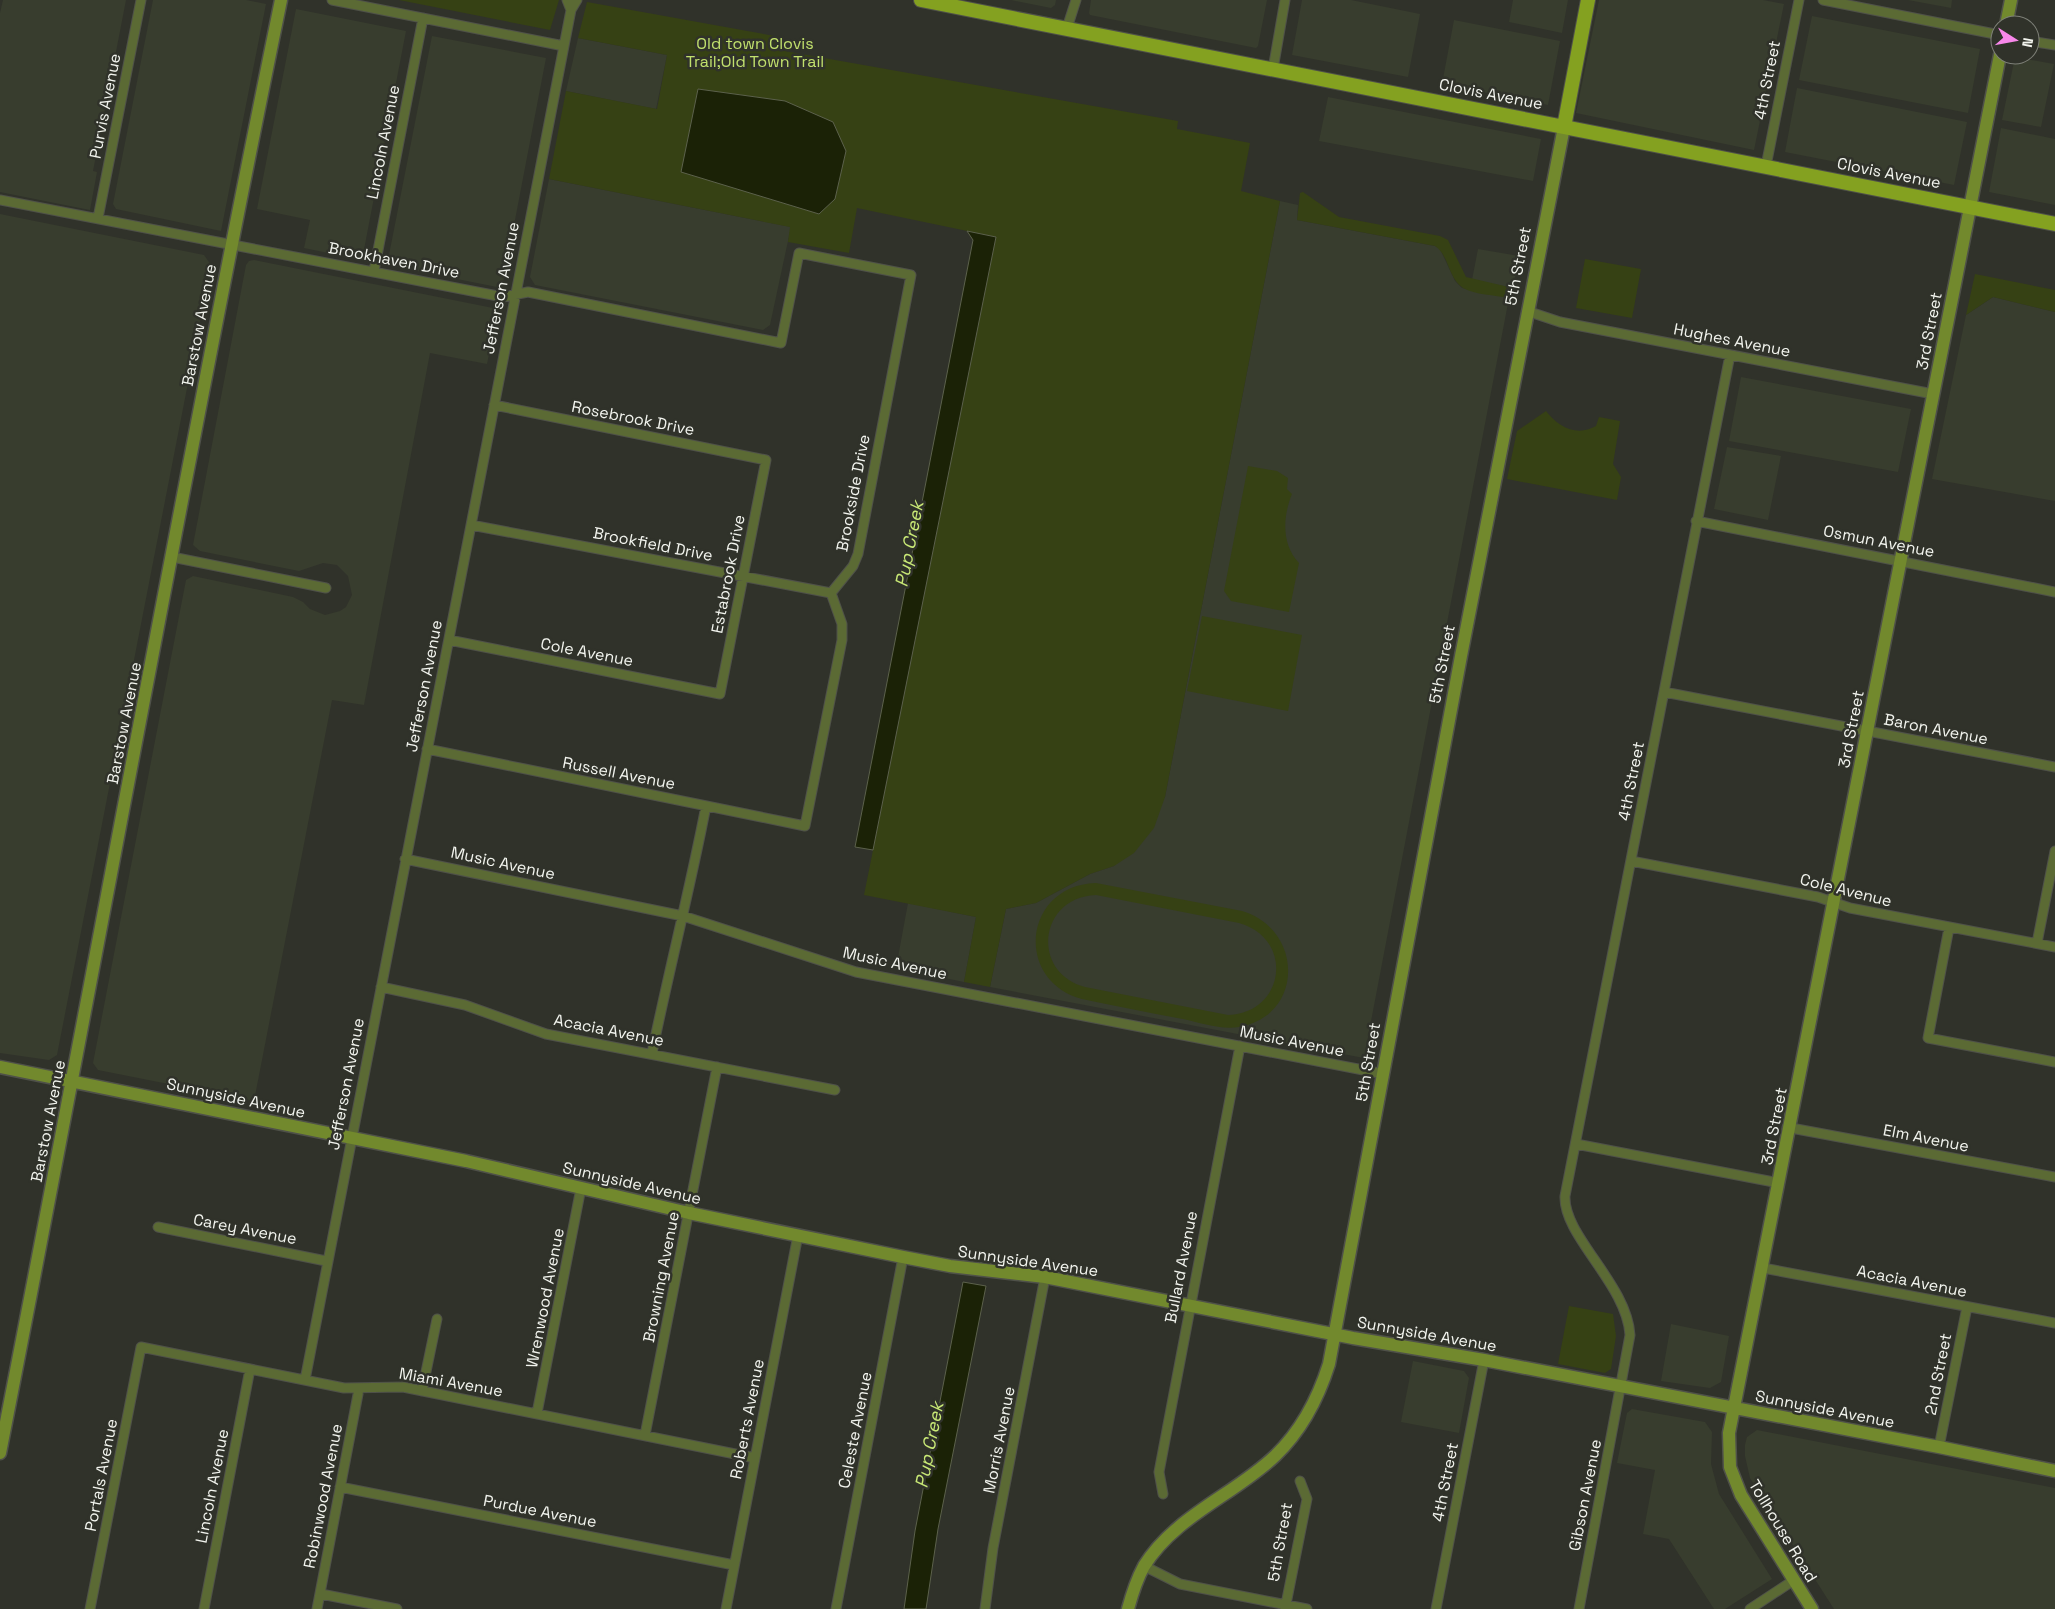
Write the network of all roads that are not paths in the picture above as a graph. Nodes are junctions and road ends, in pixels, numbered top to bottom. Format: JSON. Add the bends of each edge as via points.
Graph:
{"nodes":[{"id":1,"x":141,"y":0,"type":"edge"},
{"id":2,"x":281,"y":0,"type":"edge"},
{"id":3,"x":332,"y":0,"type":"edge"},
{"id":4,"x":567,"y":0,"type":"edge"},
{"id":5,"x":578,"y":0,"type":"edge"},
{"id":6,"x":921,"y":0,"type":"edge"},
{"id":7,"x":1076,"y":0,"type":"edge"},
{"id":8,"x":1285,"y":0,"type":"edge"},
{"id":9,"x":1588,"y":0,"type":"edge"},
{"id":10,"x":1799,"y":0,"type":"edge"},
{"id":11,"x":1823,"y":0,"type":"edge"},
{"id":12,"x":2011,"y":0,"type":"edge"},
{"id":13,"x":571,"y":10,"type":"junction"},
{"id":14,"x":2008,"y":15,"type":"edge"},
{"id":15,"x":423,"y":18,"type":"junction"},
{"id":16,"x":1067,"y":28,"type":"junction"},
{"id":17,"x":1990,"y":33,"type":"edge"},
{"id":18,"x":2040,"y":43,"type":"edge"},
{"id":19,"x":564,"y":46,"type":"junction"},
{"id":20,"x":2055,"y":46,"type":"edge"},
{"id":21,"x":1998,"y":65,"type":"edge"},
{"id":22,"x":1272,"y":69,"type":"junction"},
{"id":23,"x":1564,"y":127,"type":"junction"},
{"id":24,"x":1766,"y":166,"type":"junction"},
{"id":25,"x":0,"y":200,"type":"edge"},
{"id":26,"x":1969,"y":206,"type":"junction"},
{"id":27,"x":98,"y":218,"type":"junction"},
{"id":28,"x":2055,"y":224,"type":"edge"},
{"id":29,"x":231,"y":244,"type":"junction"},
{"id":30,"x":374,"y":271,"type":"junction"},
{"id":31,"x":515,"y":294,"type":"junction"},
{"id":32,"x":1527,"y":311,"type":"junction"},
{"id":33,"x":781,"y":342,"type":"joint"},
{"id":34,"x":1730,"y":354,"type":"junction"},
{"id":35,"x":1933,"y":394,"type":"junction"},
{"id":36,"x":494,"y":405,"type":"junction"},
{"id":37,"x":766,"y":460,"type":"joint"},
{"id":38,"x":1696,"y":521,"type":"junction"},
{"id":39,"x":471,"y":525,"type":"junction"},
{"id":40,"x":172,"y":557,"type":"junction"},
{"id":41,"x":1901,"y":560,"type":"junction"},
{"id":42,"x":743,"y":577,"type":"junction"},
{"id":43,"x":326,"y":588,"type":"dead end"},
{"id":44,"x":2055,"y":592,"type":"edge"},
{"id":45,"x":831,"y":593,"type":"junction"},
{"id":46,"x":448,"y":640,"type":"junction"},
{"id":47,"x":1664,"y":692,"type":"junction"},
{"id":48,"x":720,"y":694,"type":"joint"},
{"id":49,"x":1867,"y":731,"type":"junction"},
{"id":50,"x":427,"y":749,"type":"junction"},
{"id":51,"x":2055,"y":767,"type":"edge"},
{"id":52,"x":706,"y":806,"type":"junction"},
{"id":53,"x":2055,"y":851,"type":"edge"},
{"id":54,"x":405,"y":859,"type":"junction"},
{"id":55,"x":1631,"y":860,"type":"junction"},
{"id":56,"x":1834,"y":903,"type":"junction"},
{"id":57,"x":682,"y":916,"type":"junction"},
{"id":58,"x":1949,"y":928,"type":"junction"},
{"id":59,"x":2037,"y":943,"type":"junction"},
{"id":60,"x":2055,"y":947,"type":"edge"},
{"id":61,"x":380,"y":987,"type":"junction"},
{"id":62,"x":1240,"y":1046,"type":"junction"},
{"id":63,"x":652,"y":1053,"type":"junction"},
{"id":64,"x":2055,"y":1062,"type":"edge"},
{"id":65,"x":0,"y":1067,"type":"edge"},
{"id":66,"x":717,"y":1067,"type":"junction"},
{"id":67,"x":1384,"y":1074,"type":"junction"},
{"id":68,"x":72,"y":1082,"type":"junction"},
{"id":69,"x":835,"y":1090,"type":"dead end"},
{"id":70,"x":1791,"y":1128,"type":"junction"},
{"id":71,"x":352,"y":1138,"type":"junction"},
{"id":72,"x":1576,"y":1144,"type":"junction"},
{"id":73,"x":2055,"y":1177,"type":"edge"},
{"id":74,"x":1779,"y":1183,"type":"junction"},
{"id":75,"x":581,"y":1188,"type":"junction"},
{"id":76,"x":689,"y":1213,"type":"junction"},
{"id":77,"x":158,"y":1227,"type":"dead end"},
{"id":78,"x":798,"y":1236,"type":"junction"},
{"id":79,"x":904,"y":1257,"type":"junction"},
{"id":80,"x":326,"y":1261,"type":"junction"},
{"id":81,"x":1763,"y":1268,"type":"junction"},
{"id":82,"x":1045,"y":1277,"type":"junction"},
{"id":83,"x":1191,"y":1305,"type":"junction"},
{"id":84,"x":1967,"y":1306,"type":"junction"},
{"id":85,"x":437,"y":1319,"type":"dead end"},
{"id":86,"x":2055,"y":1323,"type":"edge"},
{"id":87,"x":1335,"y":1335,"type":"junction"},
{"id":88,"x":141,"y":1347,"type":"joint"},
{"id":89,"x":1484,"y":1360,"type":"junction"},
{"id":90,"x":250,"y":1369,"type":"junction"},
{"id":91,"x":304,"y":1380,"type":"junction"},
{"id":92,"x":1621,"y":1387,"type":"junction"},
{"id":93,"x":359,"y":1390,"type":"junction"},
{"id":94,"x":422,"y":1391,"type":"junction"},
{"id":95,"x":1734,"y":1409,"type":"junction"},
{"id":96,"x":538,"y":1413,"type":"junction"},
{"id":97,"x":645,"y":1435,"type":"junction"},
{"id":98,"x":1939,"y":1447,"type":"junction"},
{"id":99,"x":0,"y":1453,"type":"edge"},
{"id":100,"x":755,"y":1458,"type":"junction"},
{"id":101,"x":2055,"y":1471,"type":"edge"},
{"id":102,"x":1300,"y":1481,"type":"dead end"},
{"id":103,"x":340,"y":1487,"type":"junction"},
{"id":104,"x":1163,"y":1494,"type":"dead end"},
{"id":105,"x":734,"y":1565,"type":"junction"},
{"id":106,"x":1144,"y":1566,"type":"junction"},
{"id":107,"x":1794,"y":1580,"type":"junction"},
{"id":108,"x":321,"y":1594,"type":"junction"},
{"id":109,"x":1286,"y":1607,"type":"edge"},
{"id":110,"x":90,"y":1609,"type":"edge"},
{"id":111,"x":204,"y":1609,"type":"edge"},
{"id":112,"x":318,"y":1609,"type":"edge"},
{"id":113,"x":397,"y":1609,"type":"edge"},
{"id":114,"x":726,"y":1609,"type":"edge"},
{"id":115,"x":836,"y":1609,"type":"edge"},
{"id":116,"x":985,"y":1609,"type":"edge"},
{"id":117,"x":1128,"y":1609,"type":"edge"},
{"id":118,"x":1308,"y":1609,"type":"edge"},
{"id":119,"x":1436,"y":1609,"type":"edge"},
{"id":120,"x":1579,"y":1609,"type":"edge"},
{"id":121,"x":1750,"y":1609,"type":"edge"},
{"id":122,"x":1812,"y":1609,"type":"edge"}],
"edges":[{"from":1,"to":27,"type":"street","name":"Purvis Avenue"},
{"from":2,"to":29,"type":"main road","name":"Barstow Avenue"},
{"from":3,"to":15,"type":"street"},
{"from":4,"to":13,"type":"street"},
{"from":5,"to":13,"type":"street","name":"Jefferson Avenue"},
{"from":6,"to":16,"type":"main road","name":"Clovis Avenue"},
{"from":7,"to":16,"type":"street"},
{"from":8,"to":22,"type":"street"},
{"from":9,"to":23,"type":"main road","name":"5th Street"},
{"from":10,"to":24,"type":"street","name":"4th Street"},
{"from":11,"to":17,"type":"street"},
{"from":12,"to":14,"type":"main road"},
{"from":13,"to":19,"type":"street","name":"Jefferson Avenue"},
{"from":15,"to":19,"type":"street"},
{"from":15,"to":30,"type":"street","name":"Lincoln Avenue"},
{"from":16,"to":22,"type":"main road","name":"Clovis Avenue"},
{"from":18,"to":20,"type":"street"},
{"from":19,"to":31,"type":"street","name":"Jefferson Avenue"},
{"from":21,"to":26,"type":"main road","name":"3rd Street"},
{"from":22,"to":23,"type":"main road","name":"Clovis Avenue"},
{"from":23,"to":24,"type":"main road","name":"Clovis Avenue"},
{"from":23,"to":32,"type":"main road","name":"5th Street"},
{"from":24,"to":26,"type":"main road","name":"Clovis Avenue"},
{"from":25,"to":27,"type":"street","name":"Brookhaven Drive"},
{"from":26,"to":28,"type":"main road","name":"Clovis Avenue"},
{"from":26,"to":35,"type":"main road","name":"3rd Street"},
{"from":27,"to":29,"type":"street","name":"Brookhaven Drive"},
{"from":29,"to":30,"type":"street","name":"Brookhaven Drive"},
{"from":29,"to":40,"type":"main road","name":"Barstow Avenue"},
{"from":30,"to":31,"type":"street","name":"Brookhaven Drive","via":[[503,297]]},
{"from":31,"to":33,"type":"street","name":"Brookhaven Drive","via":[[528,292]]},
{"from":31,"to":36,"type":"street","name":"Jefferson Avenue"},
{"from":32,"to":34,"type":"street","name":"Hughes Avenue","via":[[1555,321]]},
{"from":32,"to":67,"type":"main road","name":"5th Street"},
{"from":33,"to":45,"type":"street","name":"Brookside Drive","via":[[798,253],[911,275],[858,554],[853,566]]},
{"from":34,"to":35,"type":"street","name":"Hughes Avenue"},
{"from":34,"to":38,"type":"street","name":"4th Street"},
{"from":35,"to":41,"type":"main road","name":"3rd Street"},
{"from":36,"to":37,"type":"street","name":"Rosebrook Drive"},
{"from":36,"to":39,"type":"street","name":"Jefferson Avenue"},
{"from":37,"to":42,"type":"street","name":"Estabrook Drive"},
{"from":38,"to":41,"type":"street","name":"Osmun Avenue"},
{"from":38,"to":47,"type":"street","name":"4th Street"},
{"from":39,"to":42,"type":"street","name":"Brookfield Drive"},
{"from":39,"to":46,"type":"street","name":"Jefferson Avenue"},
{"from":40,"to":43,"type":"street"},
{"from":40,"to":68,"type":"main road","name":"Barstow Avenue"},
{"from":41,"to":44,"type":"street","name":"Osmun Avenue"},
{"from":41,"to":49,"type":"main road","name":"3rd Street"},
{"from":42,"to":45,"type":"street","name":"Brookfield Drive"},
{"from":42,"to":48,"type":"street","name":"Estabrook Drive"},
{"from":45,"to":52,"type":"street","name":"Russell Avenue","via":[[842,624],[842,640],[805,826]]},
{"from":46,"to":48,"type":"street","name":"Cole Avenue"},
{"from":46,"to":50,"type":"street","name":"Jefferson Avenue"},
{"from":47,"to":49,"type":"street","name":"Baron Avenue"},
{"from":47,"to":55,"type":"street","name":"4th Street"},
{"from":49,"to":51,"type":"street","name":"Baron Avenue"},
{"from":49,"to":56,"type":"main road","name":"3rd Street"},
{"from":50,"to":52,"type":"street","name":"Russell Avenue"},
{"from":50,"to":54,"type":"street","name":"Jefferson Avenue"},
{"from":52,"to":57,"type":"street"},
{"from":53,"to":59,"type":"street"},
{"from":54,"to":57,"type":"street","name":"Music Avenue"},
{"from":54,"to":61,"type":"street","name":"Jefferson Avenue"},
{"from":55,"to":56,"type":"street","name":"Cole Avenue","via":[[1818,897]]},
{"from":55,"to":72,"type":"street","name":"4th Street"},
{"from":56,"to":58,"type":"street","name":"Cole Avenue"},
{"from":56,"to":70,"type":"main road","name":"3rd Street"},
{"from":57,"to":62,"type":"street","name":"Music Avenue","via":[[856,972]]},
{"from":57,"to":63,"type":"street"},
{"from":58,"to":59,"type":"street","name":"Cole Avenue"},
{"from":58,"to":64,"type":"street","via":[[1928,1038]]},
{"from":59,"to":60,"type":"street","name":"Cole Avenue"},
{"from":61,"to":63,"type":"street","name":"Acacia Avenue","via":[[464,1005],[546,1034]]},
{"from":61,"to":71,"type":"street","name":"Jefferson Avenue"},
{"from":62,"to":67,"type":"street","name":"Music Avenue"},
{"from":62,"to":83,"type":"street","name":"Bullard Avenue"},
{"from":63,"to":66,"type":"street","name":"Acacia Avenue"},
{"from":65,"to":68,"type":"main road","name":"Sunnyside Avenue"},
{"from":66,"to":69,"type":"street","name":"Acacia Avenue"},
{"from":66,"to":76,"type":"street","name":"Browning Avenue"},
{"from":67,"to":87,"type":"main road","name":"5th Street"},
{"from":68,"to":71,"type":"main road","name":"Sunnyside Avenue"},
{"from":68,"to":99,"type":"main road","name":"Barstow Avenue"},
{"from":70,"to":73,"type":"street","name":"Elm Avenue"},
{"from":70,"to":74,"type":"main road","name":"3rd Street"},
{"from":71,"to":75,"type":"main road","name":"Sunnyside Avenue"},
{"from":71,"to":80,"type":"street","name":"Jefferson Avenue"},
{"from":72,"to":74,"type":"street"},
{"from":72,"to":92,"type":"street","name":"4th Street","via":[[1566,1196],[1567,1213],[1626,1311],[1630,1343]]},
{"from":74,"to":81,"type":"main road","name":"3rd Street"},
{"from":75,"to":76,"type":"main road","name":"Sunnyside Avenue"},
{"from":75,"to":96,"type":"street","name":"Wrenwood Avenue"},
{"from":76,"to":78,"type":"main road","name":"Sunnyside Avenue"},
{"from":76,"to":97,"type":"street","name":"Browning Avenue"},
{"from":77,"to":80,"type":"street","name":"Carey Avenue"},
{"from":78,"to":79,"type":"main road","name":"Sunnyside Avenue"},
{"from":78,"to":100,"type":"street","name":"Roberts Avenue"},
{"from":79,"to":82,"type":"main road","name":"Sunnyside Avenue"},
{"from":79,"to":115,"type":"street","name":"Celeste Avenue"},
{"from":80,"to":91,"type":"street","name":"Jefferson Avenue"},
{"from":81,"to":84,"type":"street","name":"Acacia Avenue"},
{"from":81,"to":95,"type":"main road","name":"3rd Street"},
{"from":82,"to":83,"type":"main road","name":"Sunnyside Avenue"},
{"from":82,"to":116,"type":"street","name":"Morris Avenue","via":[[993,1548]]},
{"from":83,"to":87,"type":"main road","name":"Sunnyside Avenue"},
{"from":83,"to":104,"type":"street","name":"Bullard Avenue","via":[[1159,1472]]},
{"from":84,"to":86,"type":"street","name":"Acacia Avenue"},
{"from":84,"to":98,"type":"street","name":"2nd Street"},
{"from":85,"to":94,"type":"street"},
{"from":87,"to":89,"type":"main road","name":"Sunnyside Avenue"},
{"from":87,"to":106,"type":"main road","via":[[1322,1386],[1297,1432],[1250,1478],[1164,1540]]},
{"from":88,"to":90,"type":"street","name":"Miami Avenue"},
{"from":88,"to":110,"type":"street","name":"Portals Avenue"},
{"from":89,"to":92,"type":"main road","name":"Sunnyside Avenue"},
{"from":89,"to":119,"type":"street","name":"4th Street"},
{"from":90,"to":91,"type":"street","name":"Miami Avenue"},
{"from":90,"to":111,"type":"street","name":"Lincoln Avenue"},
{"from":91,"to":93,"type":"street","name":"Miami Avenue"},
{"from":92,"to":95,"type":"main road","name":"Sunnyside Avenue"},
{"from":92,"to":120,"type":"street","name":"Gibson Avenue"},
{"from":93,"to":94,"type":"street","name":"Miami Avenue","via":[[387,1386]]},
{"from":93,"to":103,"type":"street","name":"Robinwood Avenue"},
{"from":94,"to":96,"type":"street","name":"Miami Avenue"},
{"from":95,"to":98,"type":"main road","name":"Sunnyside Avenue"},
{"from":95,"to":107,"type":"main road","name":"Tollhouse Road","via":[[1728,1452],[1733,1478],[1740,1495]]},
{"from":96,"to":97,"type":"street","name":"Miami Avenue"},
{"from":97,"to":100,"type":"street","name":"Miami Avenue"},
{"from":98,"to":101,"type":"main road","name":"Sunnyside Avenue"},
{"from":100,"to":105,"type":"street","name":"Roberts Avenue"},
{"from":102,"to":109,"type":"street","name":"5th Street","via":[[1306,1499]]},
{"from":103,"to":105,"type":"street","name":"Purdue Avenue"},
{"from":103,"to":108,"type":"street","name":"Robinwood Avenue"},
{"from":105,"to":114,"type":"street","name":"Roberts Avenue"},
{"from":106,"to":109,"type":"street","via":[[1180,1584]]},
{"from":106,"to":117,"type":"main road"},
{"from":107,"to":121,"type":"street"},
{"from":107,"to":122,"type":"main road","name":"Tollhouse Road"},
{"from":108,"to":112,"type":"street","name":"Robinwood Avenue"},
{"from":108,"to":113,"type":"street"},
{"from":109,"to":118,"type":"street"}]}
